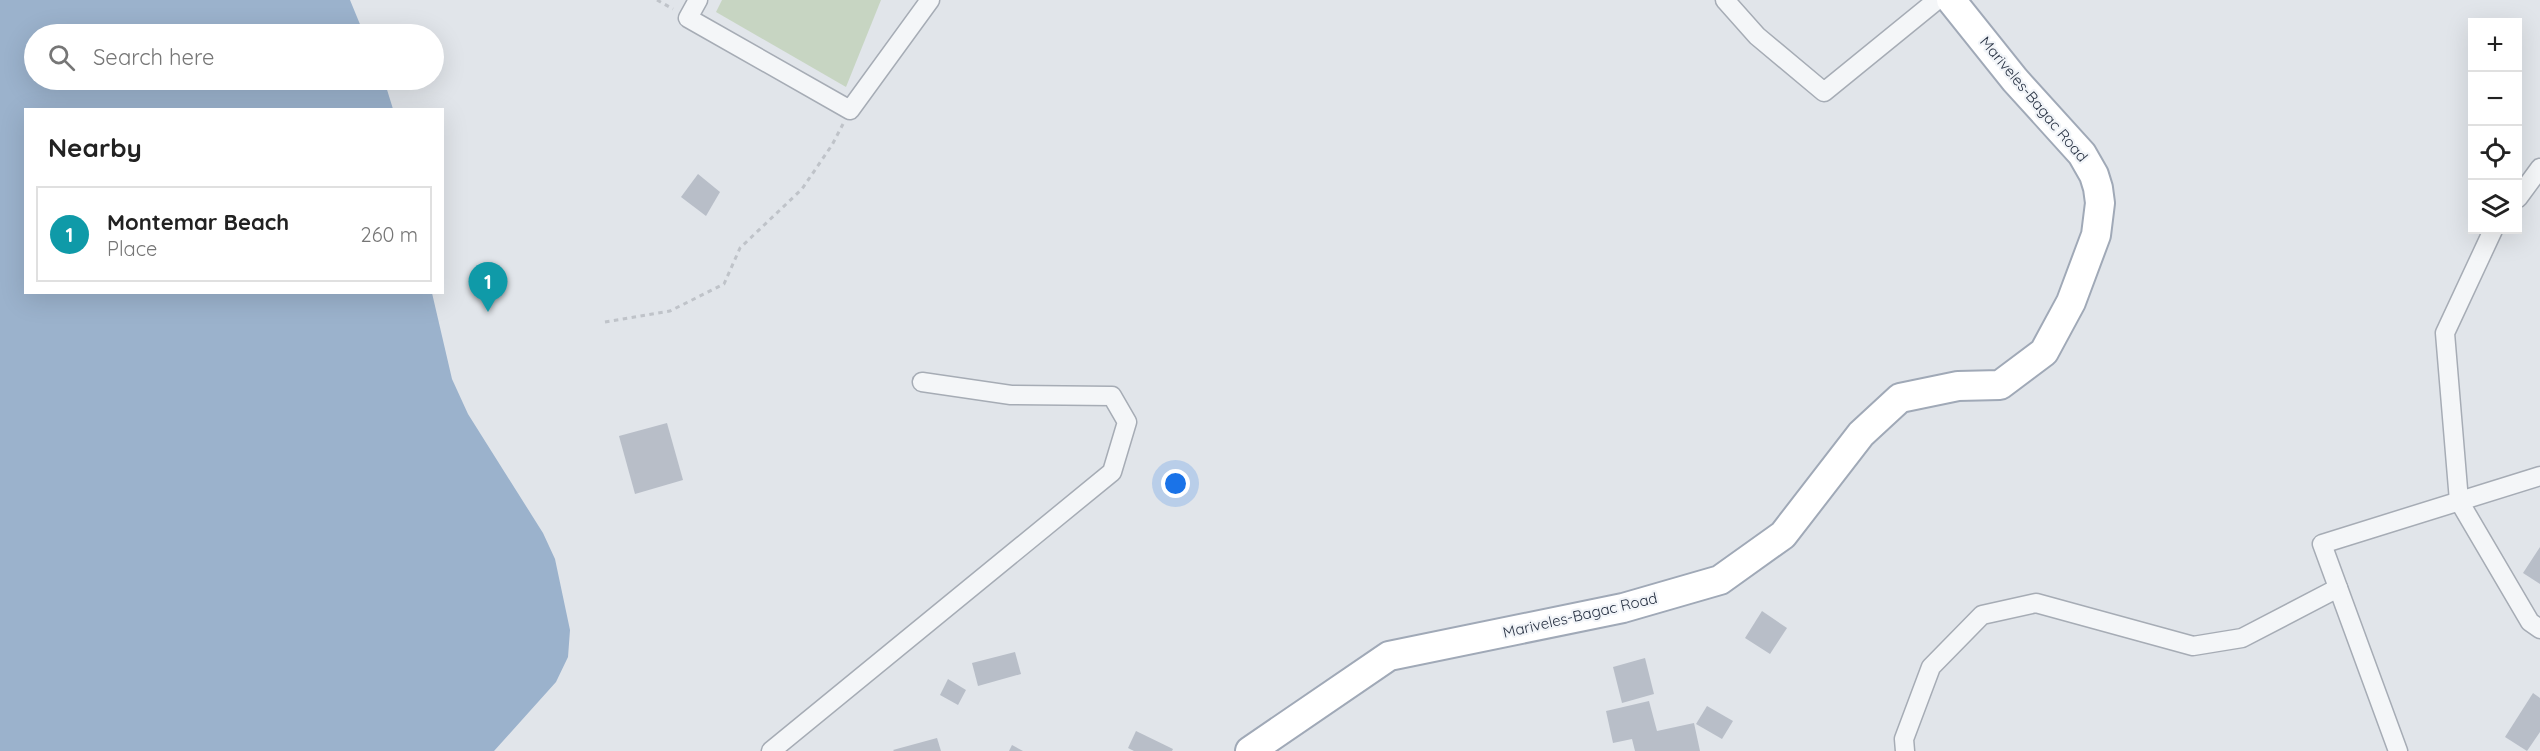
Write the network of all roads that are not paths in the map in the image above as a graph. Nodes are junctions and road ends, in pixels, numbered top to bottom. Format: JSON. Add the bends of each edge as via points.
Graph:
{"nodes":[{"id":1,"x":698,"y":0,"type":"edge"},
{"id":2,"x":930,"y":0,"type":"edge"},
{"id":3,"x":1725,"y":0,"type":"edge"},
{"id":4,"x":1937,"y":0,"type":"edge"},
{"id":5,"x":1951,"y":0,"type":"edge"},
{"id":6,"x":2540,"y":168,"type":"edge"},
{"id":7,"x":2522,"y":191,"type":"edge"},
{"id":8,"x":2491,"y":234,"type":"edge"},
{"id":9,"x":922,"y":382,"type":"dead end"},
{"id":10,"x":2540,"y":476,"type":"edge"},
{"id":11,"x":2459,"y":501,"type":"junction"},
{"id":12,"x":2338,"y":588,"type":"junction"},
{"id":13,"x":2540,"y":630,"type":"edge"},
{"id":14,"x":771,"y":751,"type":"edge"},
{"id":15,"x":1250,"y":751,"type":"edge"},
{"id":16,"x":1905,"y":751,"type":"edge"},
{"id":17,"x":2398,"y":751,"type":"edge"}],
"edges":[{"from":1,"to":2,"type":"street","via":[[688,18],[850,110]]},
{"from":3,"to":4,"type":"street","via":[[1757,36],[1824,92]]},
{"from":5,"to":15,"type":"main road","name":"Mariveles-Bagac Road","via":[[2015,80],[2082,154],[2098,188],[2096,235],[2071,302],[2044,352],[2000,386],[1958,386],[1900,398],[1861,434],[1783,535],[1720,580],[1623,608],[1389,656]]},
{"from":6,"to":7,"type":"street"},
{"from":8,"to":11,"type":"street","via":[[2445,333]]},
{"from":9,"to":14,"type":"street","via":[[1011,395],[1112,396],[1127,422],[1112,472]]},
{"from":10,"to":11,"type":"street"},
{"from":11,"to":12,"type":"street","via":[[2322,544]]},
{"from":11,"to":13,"type":"street","via":[[2530,622]]},
{"from":12,"to":16,"type":"street","via":[[2242,638],[2193,646],[2036,603],[1982,615],[1931,667],[1904,739]]},
{"from":12,"to":17,"type":"street"}]}
